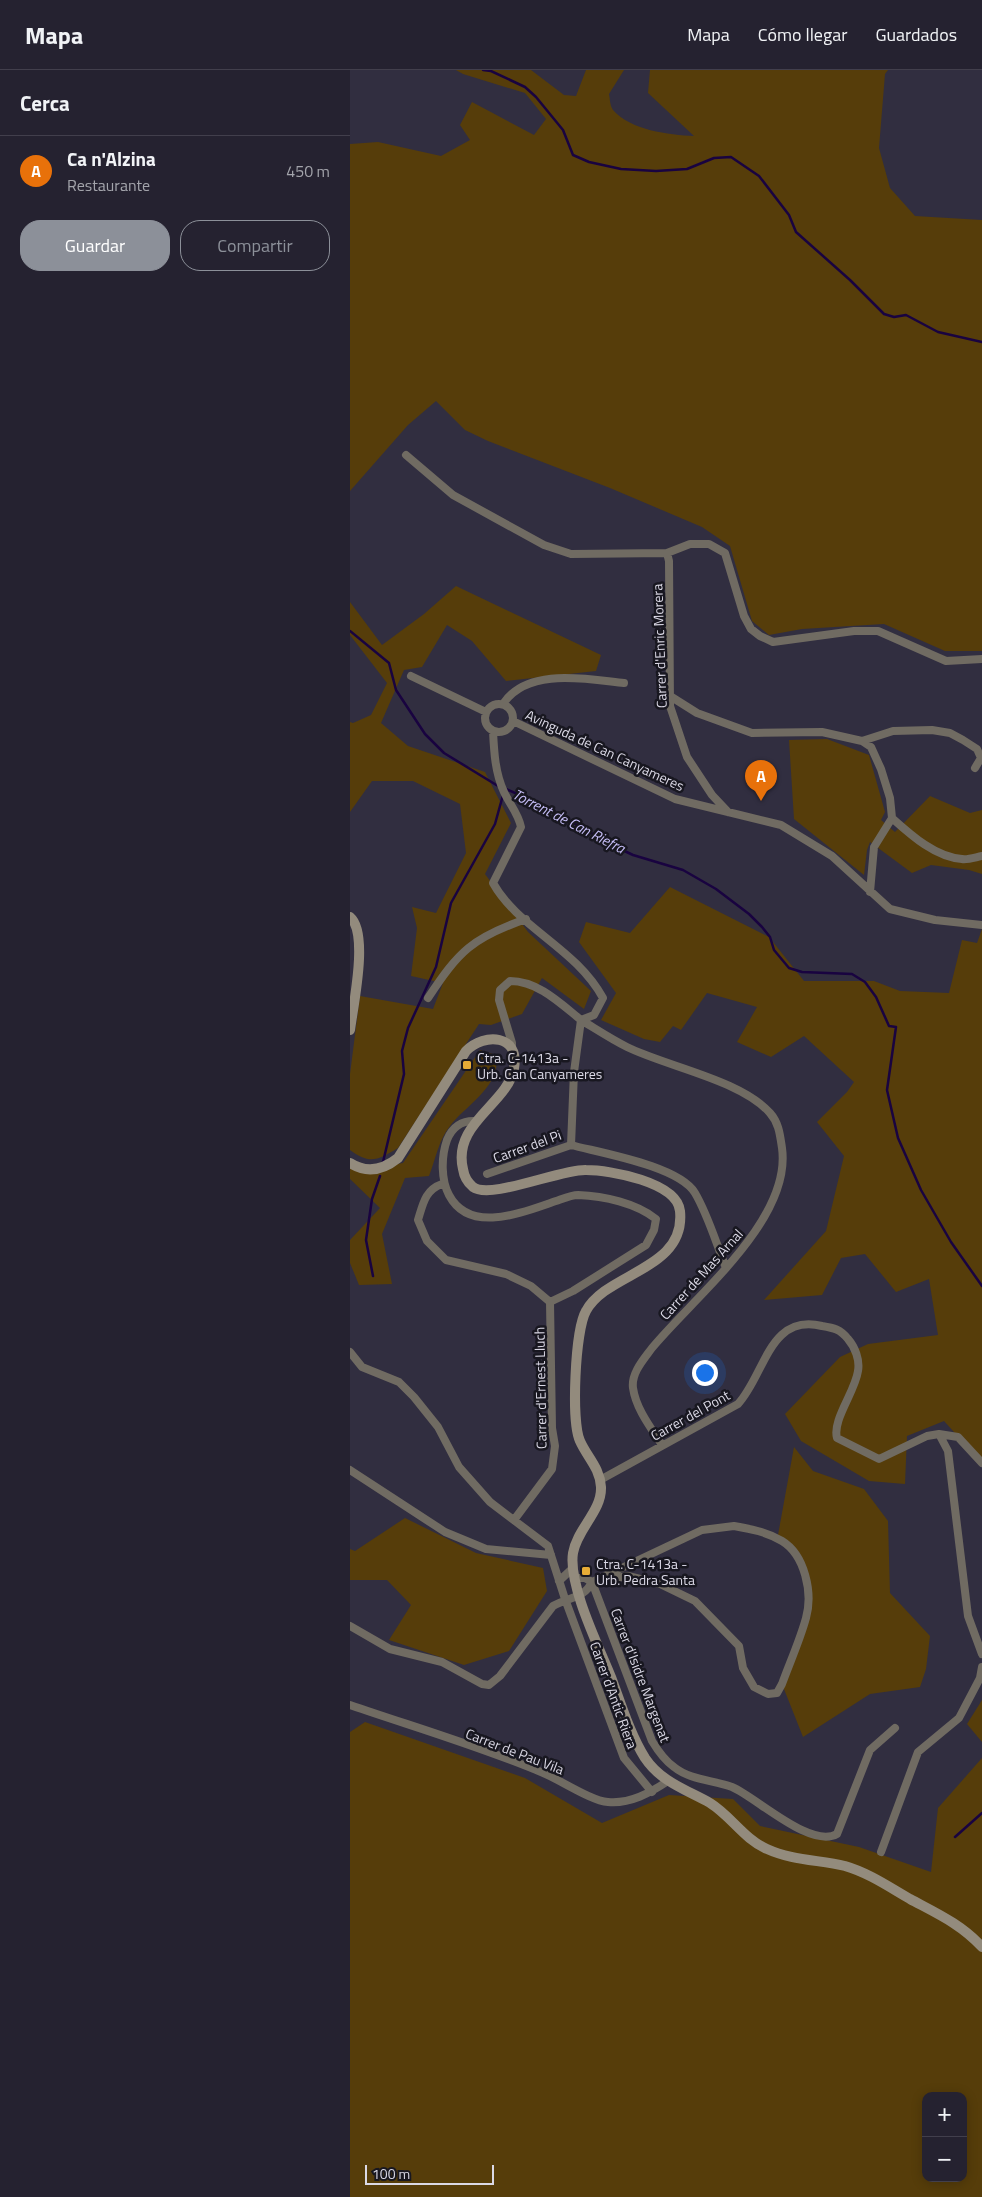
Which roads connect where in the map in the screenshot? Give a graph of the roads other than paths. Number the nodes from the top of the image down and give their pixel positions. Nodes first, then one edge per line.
1 (406, 455) dead end
2 (667, 553) junction
3 (982, 659) edge
4 (411, 676) dead end
5 (624, 683) dead end
6 (670, 696) junction
7 (503, 704) junction
8 (486, 712) junction
9 (513, 721) junction
10 (494, 731) junction
11 (862, 741) junction
12 (975, 768) dead end
13 (728, 812) junction
14 (892, 818) junction
15 (982, 856) edge
16 (870, 892) junction
17 (350, 917) edge
18 (526, 918) junction
19 (982, 925) edge
20 (428, 998) dead end
21 (581, 1020) junction
22 (506, 1022) junction
23 (350, 1030) edge
24 (493, 1038) junction
25 (512, 1050) junction
26 (476, 1122) junction
27 (571, 1145) junction
28 (350, 1163) edge
29 (487, 1174) dead end
30 (442, 1184) junction
31 (726, 1268) junction
32 (550, 1302) junction
33 (350, 1352) edge
34 (939, 1434) junction
35 (662, 1445) junction
36 (982, 1463) edge
37 (350, 1470) edge
38 (600, 1480) junction
39 (514, 1520) junction
40 (551, 1555) junction
41 (574, 1574) junction
42 (559, 1581) junction
43 (592, 1582) junction
44 (580, 1597) junction
45 (565, 1599) junction
46 (350, 1626) edge
47 (982, 1654) edge
48 (982, 1667) edge
49 (350, 1705) edge
50 (895, 1728) dead end
51 (668, 1781) junction
52 (652, 1792) junction
53 (881, 1852) dead end
54 (982, 1947) edge

1 - 2 street
2 - 3 street
2 - 6 street, Carrer d'Enric Morera
4 - 8 street
5 - 7 street
6 - 11 street
6 - 13 street, Carrer d'Enric Morera
7 - 8 street
7 - 9 street
8 - 10 street
9 - 10 street
9 - 13 street, Avinguda de Can Canyameres
10 - 18 street
11 - 12 street
11 - 14 street
13 - 16 street, Avinguda de Can Canyameres
14 - 15 street
14 - 16 street
16 - 19 street, Avinguda de Can Canyameres
17 - 23 main road
18 - 20 street
18 - 21 street
21 - 22 street
21 - 27 street, Carrer del Pi
21 - 31 street, Carrer de Mas Arnal
22 - 24 street
22 - 25 street
24 - 25 main road
24 - 28 main road
25 - 26 main road
26 - 30 street
26 - 38 main road
27 - 29 street, Carrer del Pi
27 - 31 street
30 - 32 street
30 - 32 street
31 - 35 street, Carrer de Mas Arnal
32 - 39 street, Carrer d'Ernest Lluch
33 - 39 street
34 - 35 street, Carrer del Pont
34 - 36 street
34 - 47 street
35 - 38 street, Carrer del Pont
37 - 40 street
38 - 41 main road
39 - 40 street
40 - 42 street, Carrer d'Antic Riera
41 - 42 street
41 - 43 street
41 - 44 main road
42 - 45 street, Carrer d'Antic Riera
43 - 43 street
43 - 44 street
43 - 50 street, Carrer d'Isidre Margenat
44 - 45 street
44 - 51 main road
45 - 46 street
45 - 52 street, Carrer d'Antic Riera
48 - 53 street
49 - 52 street, Carrer de Pau Vila
51 - 52 street, Carrer de Pau Vila
51 - 54 main road

